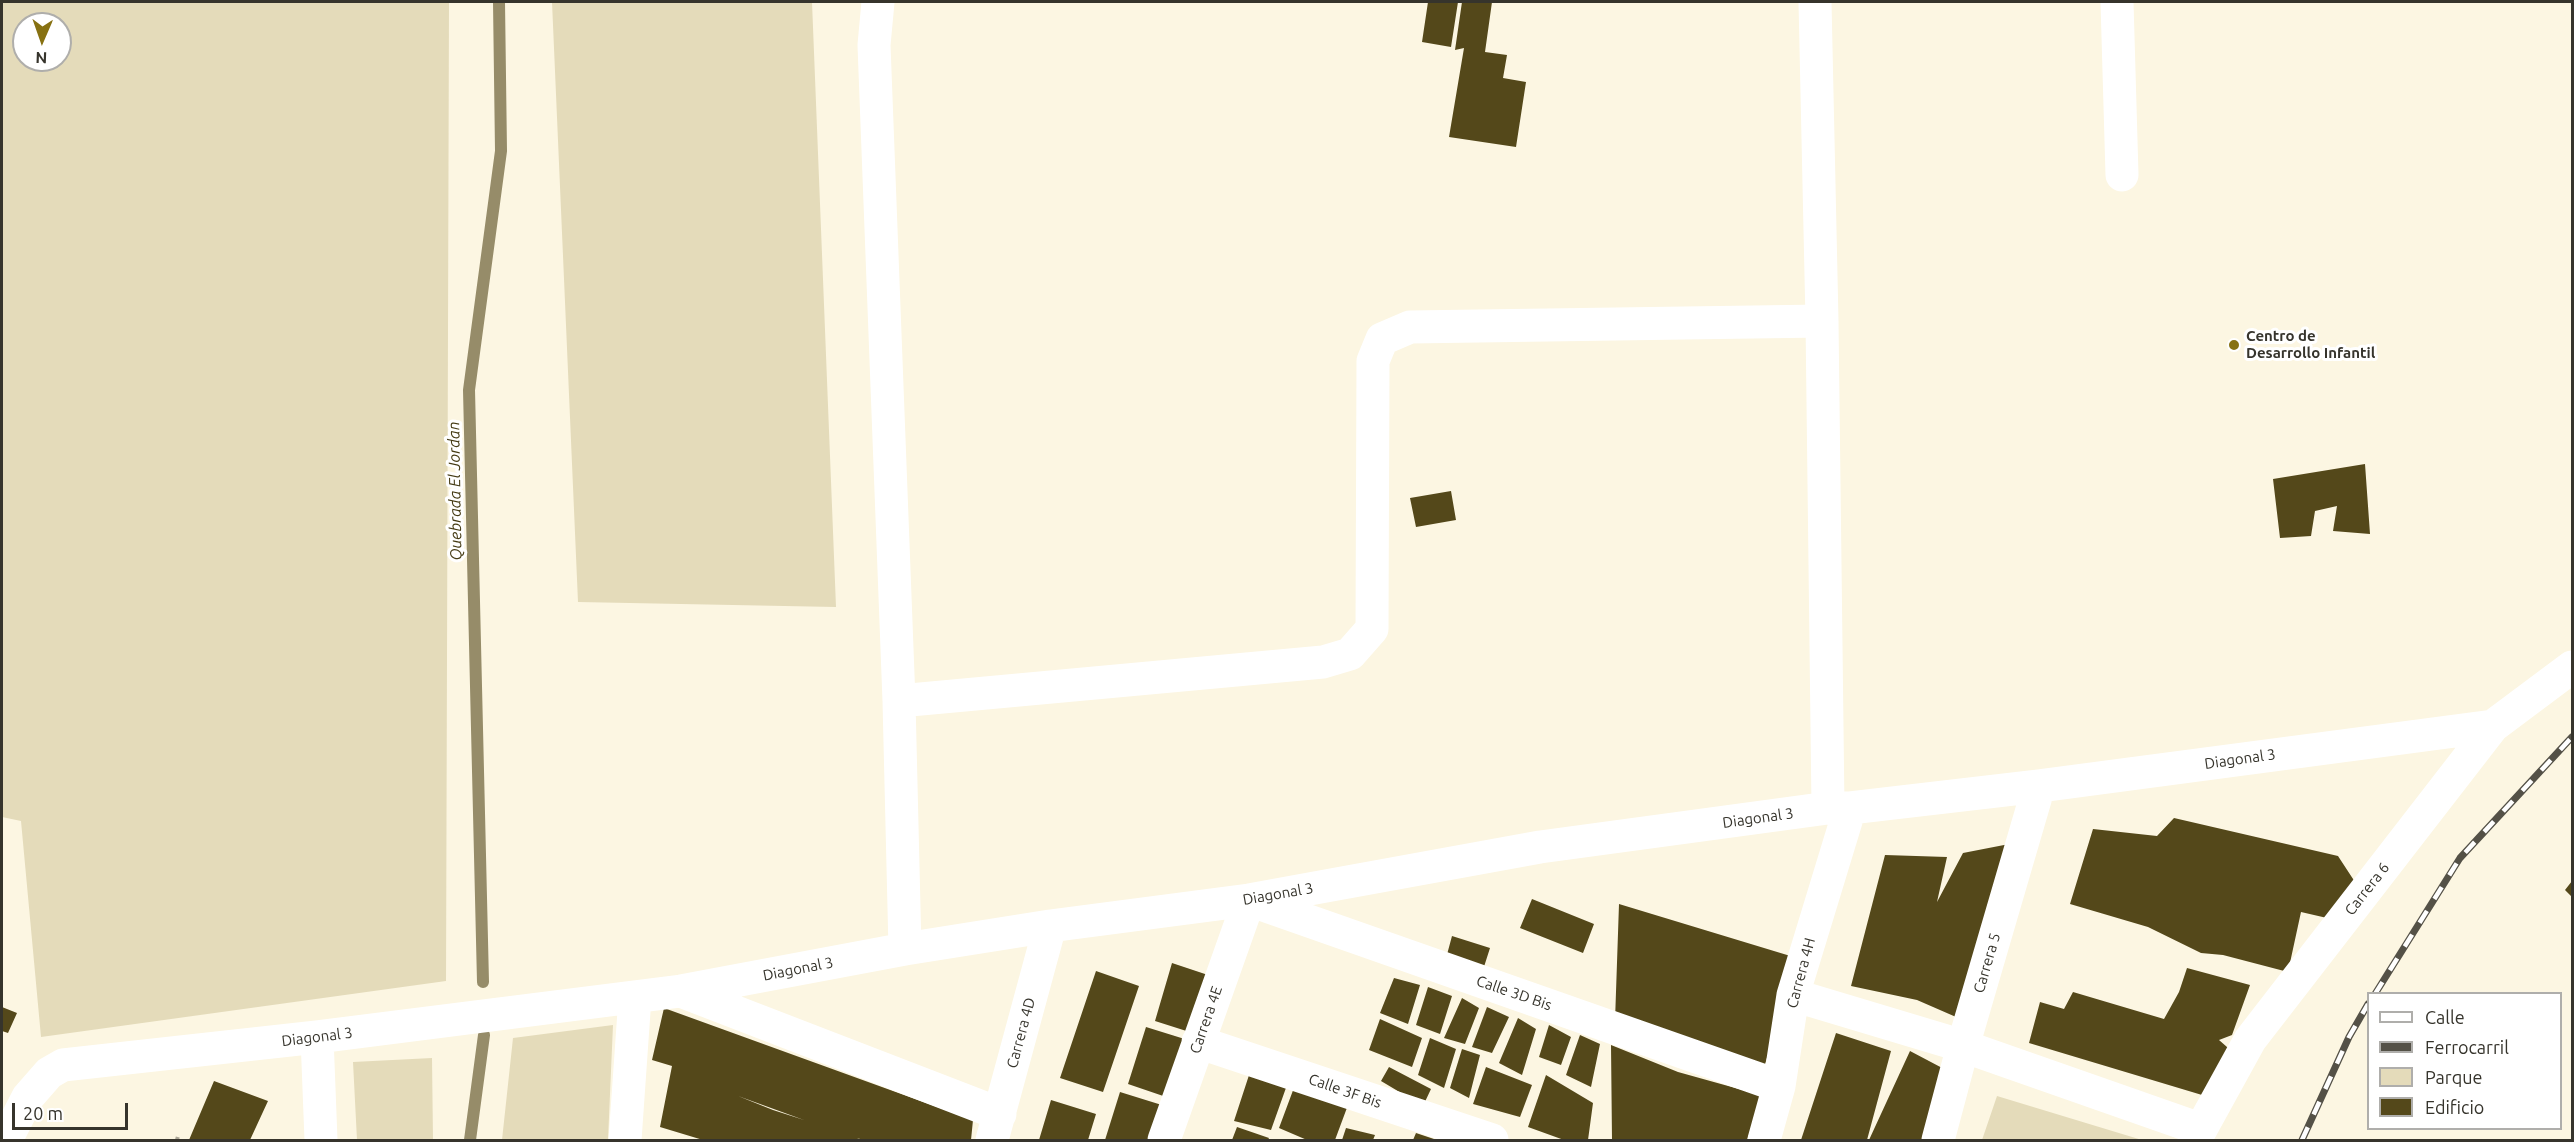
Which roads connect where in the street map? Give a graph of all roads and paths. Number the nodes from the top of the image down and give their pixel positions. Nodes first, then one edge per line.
1 (879, 2) edge
2 (1815, 2) edge
3 (2118, 2) edge
4 (2122, 175) dead end
5 (1822, 321) junction
6 (2572, 667) edge
7 (899, 701) junction
8 (2493, 726) junction
9 (2039, 786) junction
10 (1839, 808) junction
11 (1249, 900) junction
12 (1050, 926) junction
13 (905, 949) junction
14 (681, 991) junction
15 (1793, 995) junction
16 (635, 997) junction
17 (317, 1037) junction
18 (1198, 1042) junction
19 (1963, 1046) junction
20 (1779, 1086) junction
21 (996, 1127) edge
22 (2197, 1135) edge
23 (6, 1140) edge
24 (321, 1140) edge
25 (625, 1140) edge
26 (1164, 1140) edge
27 (1492, 1140) edge
28 (1764, 1140) edge
29 (1938, 1140) edge

1 - 7 street
2 - 5 street, Carrera 4H
3 - 4 street
5 - 7 street
5 - 10 street, Carrera 4H
6 - 8 street, Carrera 6
7 - 13 street
8 - 9 street, Diagonal 3
8 - 22 street, Carrera 6
9 - 10 street, Diagonal 3
9 - 19 street, Carrera 5
10 - 11 street, Diagonal 3
10 - 15 street, Carrera 4H
11 - 12 street, Diagonal 3
11 - 18 street, Carrera 4E
11 - 20 street, Calle 3D Bis
12 - 13 street, Diagonal 3
12 - 21 street, Carrera 4D
13 - 14 street, Diagonal 3
14 - 16 street, Diagonal 3
14 - 21 street
15 - 19 street
15 - 20 street, Carrera 4H
16 - 17 street, Diagonal 3
16 - 25 street
17 - 23 street, Diagonal 3
17 - 24 street
18 - 26 street, Carrera 4E
18 - 27 street, Calle 3F Bis
19 - 22 street
19 - 29 street, Carrera 5
20 - 28 street, Carrera 4H

